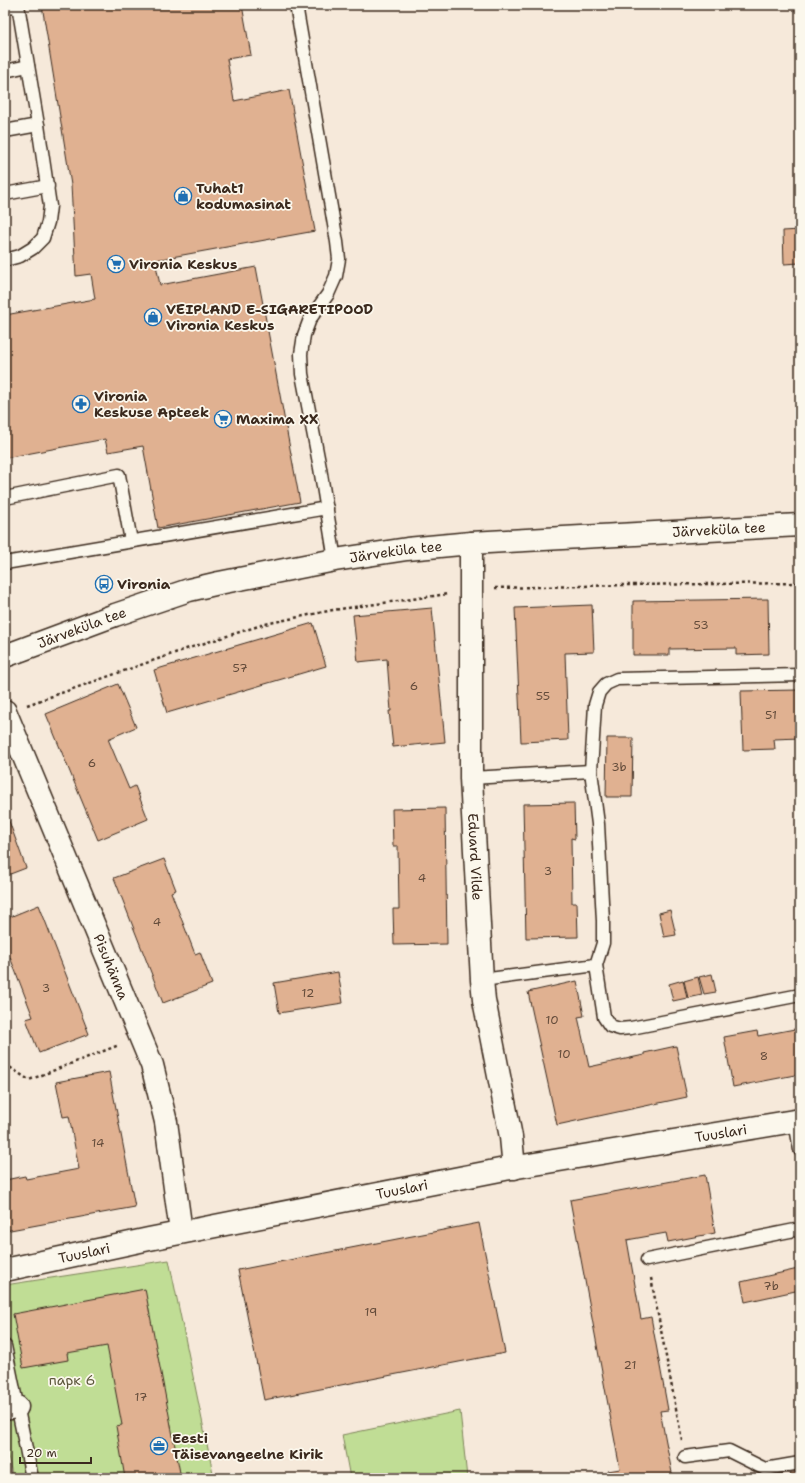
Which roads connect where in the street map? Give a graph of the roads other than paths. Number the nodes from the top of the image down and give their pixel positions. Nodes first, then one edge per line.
1 (18, 5) edge
2 (296, 5) edge
3 (5, 8) edge
4 (28, 66) junction
5 (5, 70) edge
6 (38, 125) junction
7 (5, 131) edge
8 (48, 186) junction
9 (5, 194) edge
10 (5, 260) edge
11 (5, 498) edge
12 (327, 508) junction
13 (800, 525) edge
14 (131, 541) junction
15 (471, 543) junction
16 (335, 560) junction
17 (5, 563) edge
18 (5, 656) edge
19 (800, 675) edge
20 (6, 712) edge
21 (591, 771) junction
22 (471, 778) junction
23 (596, 965) junction
24 (482, 980) junction
25 (800, 995) edge
26 (798, 1120) edge
27 (800, 1150) edge
28 (514, 1168) junction
29 (800, 1229) edge
30 (181, 1232) junction
31 (647, 1260) road end
32 (5, 1270) edge
33 (5, 1346) edge
34 (11, 1408) edge
35 (685, 1457) road end
36 (800, 1463) edge
37 (32, 1478) edge

1 - 3 lane
1 - 4 lane
2 - 12 lane
4 - 5 lane
4 - 6 lane
6 - 7 lane
6 - 8 lane
8 - 9 lane
8 - 10 lane
11 - 14 lane
12 - 14 lane
12 - 16 lane
13 - 15 street, Järveküla tee
14 - 17 lane
15 - 16 street, Järveküla tee
15 - 22 street, Eduard Vilde
16 - 18 street, Järveküla tee
19 - 21 lane
20 - 30 street, Pisuhänna
21 - 22 lane
21 - 23 lane
22 - 24 street, Eduard Vilde
23 - 24 lane
23 - 25 lane
24 - 28 street, Eduard Vilde
26 - 27 lane
26 - 28 street, Tuuslari
28 - 30 street, Tuuslari
29 - 31 lane
30 - 32 street, Tuuslari
33 - 34 lane
34 - 37 lane
35 - 36 lane

